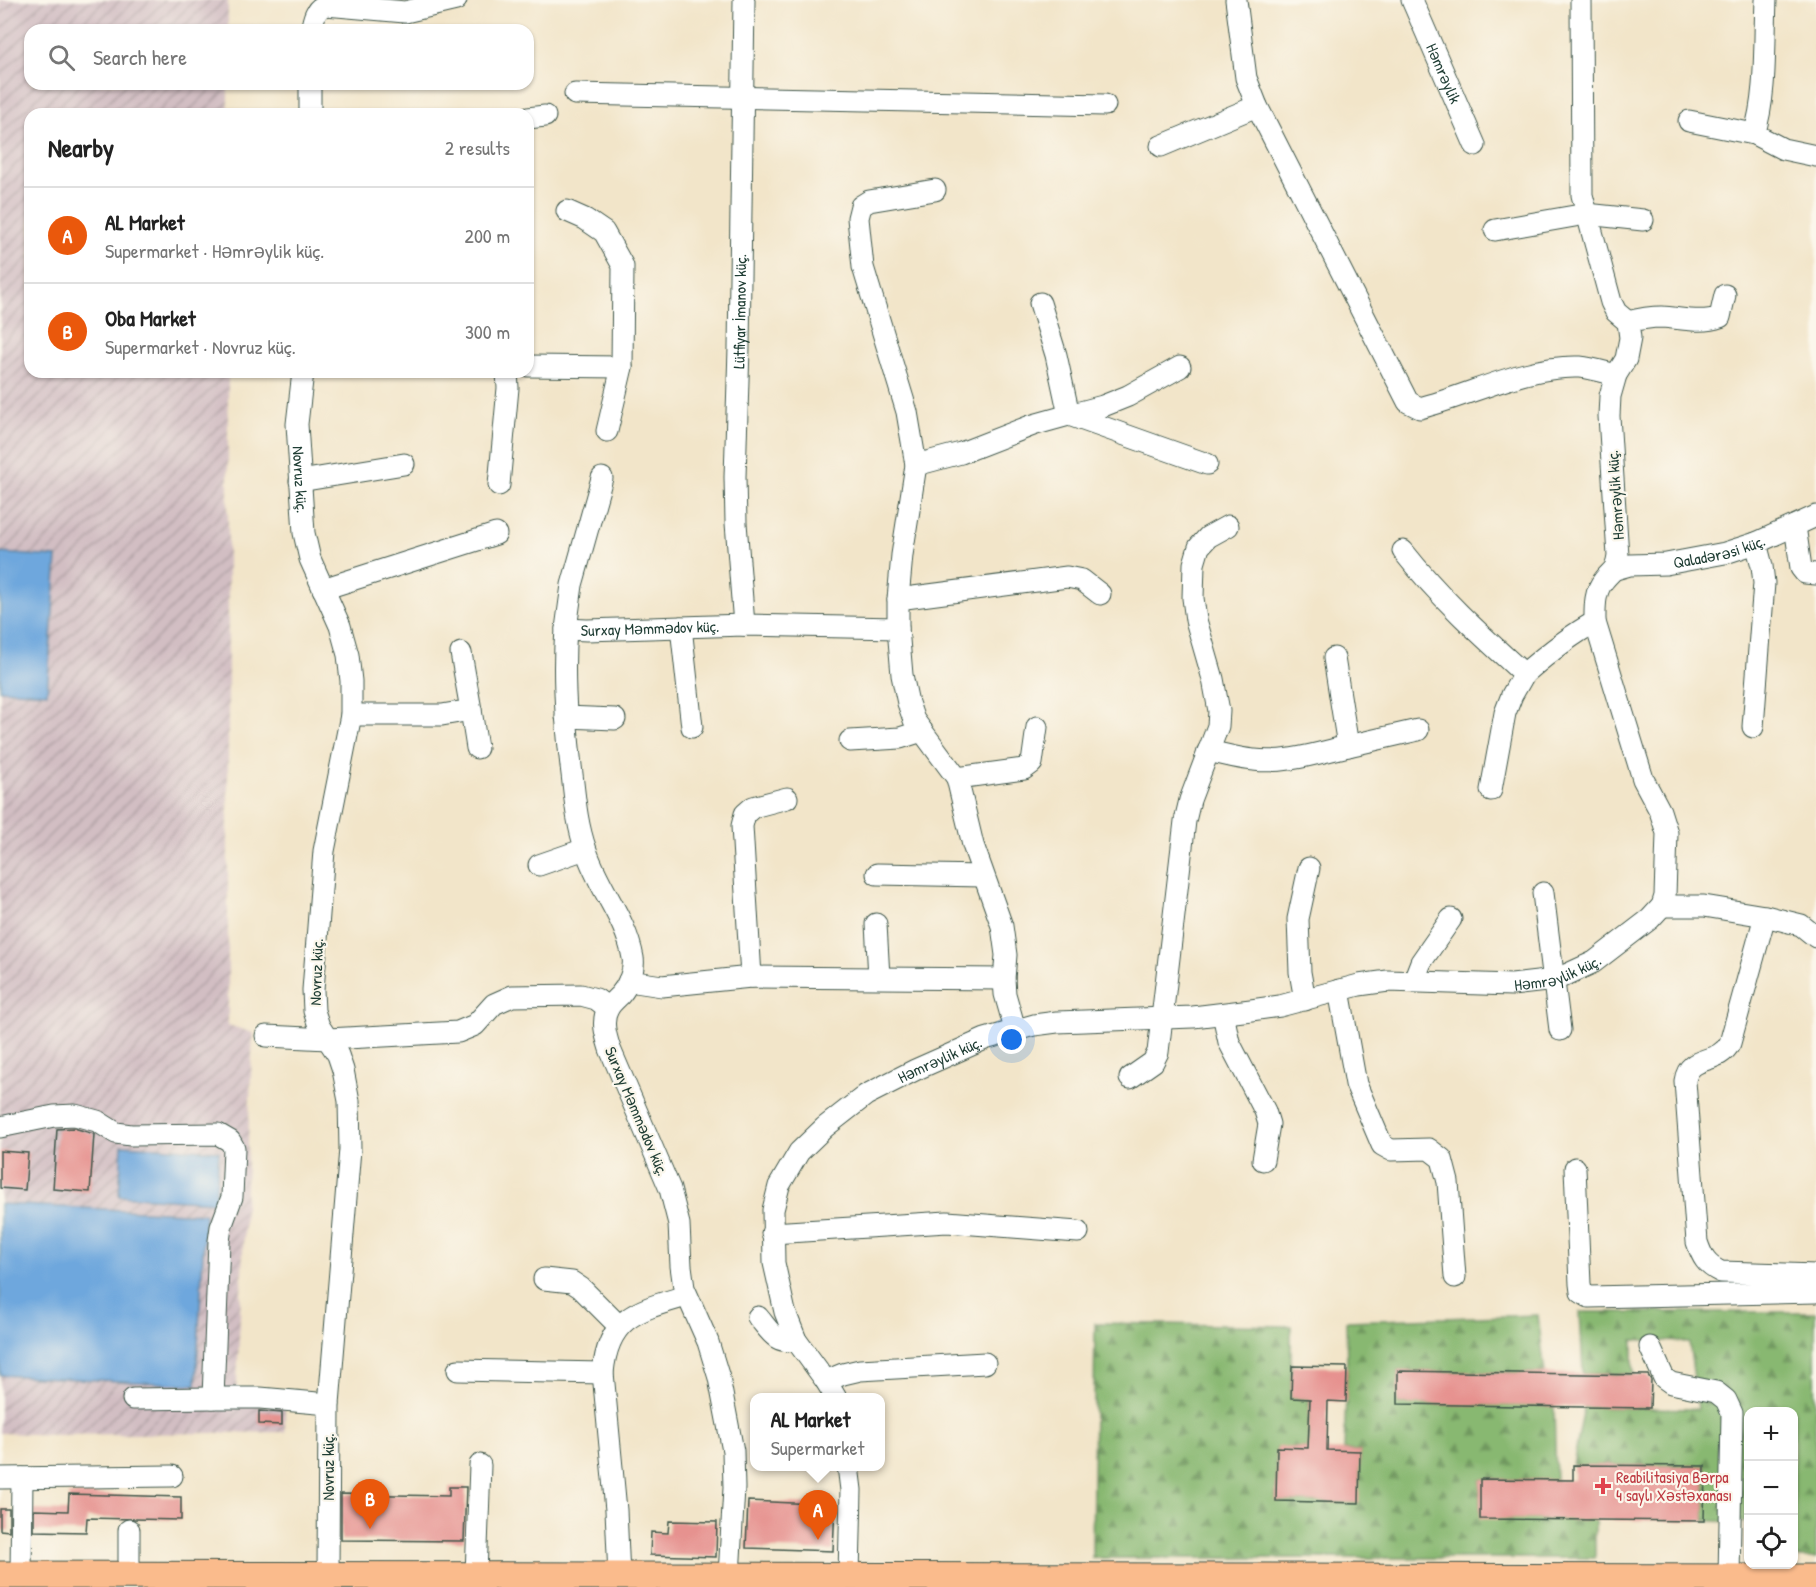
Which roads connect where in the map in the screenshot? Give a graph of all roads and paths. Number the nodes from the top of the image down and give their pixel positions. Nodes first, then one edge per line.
1 (456, 0) edge
2 (744, 0) edge
3 (1236, 0) edge
4 (1412, 0) edge
5 (1581, 0) edge
6 (1766, 0) edge
7 (313, 22) edge
8 (310, 90) edge
9 (575, 94) dead end
10 (742, 99) junction
11 (1105, 105) dead end
12 (1257, 106) junction
13 (310, 108) edge
14 (1689, 121) dead end
15 (1754, 134) junction
16 (1475, 145) dead end
17 (1161, 146) dead end
18 (1816, 156) edge
19 (935, 190) dead end
20 (567, 211) dead end
21 (1586, 214) junction
22 (1643, 220) dead end
23 (1495, 230) dead end
24 (1725, 295) dead end
25 (1040, 303) dead end
26 (1628, 322) junction
27 (534, 366) edge
28 (622, 367) junction
29 (1180, 367) dead end
30 (1616, 375) junction
31 (302, 378) edge
32 (507, 378) edge
33 (1069, 414) junction
34 (607, 431) dead end
35 (404, 464) dead end
36 (1207, 464) dead end
37 (916, 465) junction
38 (602, 478) dead end
39 (300, 481) junction
40 (499, 484) dead end
41 (1816, 516) edge
42 (1228, 526) dead end
43 (1795, 526) junction
44 (496, 534) dead end
45 (1756, 543) junction
46 (1403, 551) dead end
47 (1616, 569) junction
48 (1816, 574) edge
49 (323, 589) junction
50 (1100, 594) dead end
51 (898, 599) junction
52 (1596, 622) junction
53 (744, 625) junction
54 (681, 627) junction
55 (566, 628) junction
56 (898, 628) junction
57 (461, 653) dead end
58 (1334, 658) dead end
59 (1524, 674) junction
60 (471, 710) junction
61 (351, 714) junction
62 (566, 717) junction
63 (615, 719) dead end
64 (692, 727) dead end
65 (1037, 727) dead end
66 (1753, 727) dead end
67 (1418, 730) dead end
68 (922, 731) junction
69 (850, 741) dead end
70 (1348, 746) junction
71 (477, 748) dead end
72 (1208, 751) junction
73 (957, 778) junction
74 (1491, 790) dead end
75 (787, 798) dead end
76 (585, 849) junction
77 (539, 865) dead end
78 (1309, 868) dead end
79 (877, 874) dead end
80 (983, 876) junction
81 (1543, 893) dead end
82 (1662, 906) junction
83 (1765, 916) junction
84 (1451, 919) dead end
85 (876, 924) dead end
86 (1816, 937) edge
87 (751, 977) junction
88 (879, 977) junction
89 (1004, 979) junction
90 (1414, 980) junction
91 (1555, 980) junction
92 (629, 981) junction
93 (1339, 990) junction
94 (1305, 1000) junction
95 (608, 1008) junction
96 (1222, 1014) junction
97 (1161, 1019) junction
98 (1015, 1029) junction
99 (1560, 1030) dead end
100 (266, 1036) dead end
101 (328, 1039) junction
102 (1130, 1078) dead end
103 (0, 1127) edge
104 (1263, 1160) dead end
105 (1575, 1168) dead end
106 (1078, 1232) dead end
107 (772, 1233) junction
108 (1816, 1275) edge
109 (1455, 1277) dead end
110 (544, 1279) dead end
111 (1816, 1292) edge
112 (687, 1296) junction
113 (758, 1317) dead end
114 (619, 1326) junction
115 (796, 1340) junction
116 (1650, 1347) dead end
117 (985, 1363) dead end
118 (458, 1370) dead end
119 (603, 1373) junction
120 (831, 1389) edge
121 (213, 1398) junction
122 (133, 1399) dead end
123 (328, 1404) junction
124 (480, 1465) dead end
125 (849, 1471) edge
126 (172, 1476) dead end
127 (0, 1478) edge
128 (22, 1478) junction
129 (129, 1530) dead end
130 (11, 1575) edge
131 (129, 1575) junction
132 (476, 1575) junction
133 (619, 1576) junction
134 (729, 1576) junction
135 (849, 1576) junction
136 (1816, 1578) edge
137 (334, 1581) edge
138 (1729, 1582) edge

1 - 7 street
2 - 10 street, Lütfiyar İmanov küç.
3 - 12 street
4 - 16 street, Həmrəylik
5 - 21 street
6 - 15 street
8 - 13 street
9 - 10 street
10 - 11 street
10 - 53 street, Lütfiyar İmanov küç.
12 - 17 street
12 - 30 street
14 - 15 street
15 - 18 street
19 - 37 street
20 - 28 street
21 - 22 street
21 - 23 street
21 - 26 street
24 - 26 street
25 - 33 street
26 - 30 street, Həmrəylik küç.
27 - 28 street
28 - 34 street
29 - 33 street
30 - 47 street, Həmrəylik küç.
31 - 39 street, Novruz küç.
32 - 40 street
33 - 36 street
33 - 37 street
35 - 39 street
37 - 51 street
38 - 55 street
39 - 49 street, Novruz küç.
41 - 43 street, Qaladərəsi küç.
42 - 72 street
43 - 45 street, Qaladərəsi küç.
43 - 48 street
44 - 49 street
45 - 47 street, Qaladərəsi küç.
45 - 66 street
46 - 59 street
47 - 52 street
49 - 61 street, Novruz küç.
50 - 51 street
51 - 56 street
52 - 59 street
52 - 82 street
53 - 54 street, Surxay Məmmədov küç.
53 - 56 street, Surxay Məmmədov küç.
54 - 55 street, Surxay Məmmədov küç.
54 - 64 street
55 - 62 street, Surxay Məmmədov küç.
56 - 68 street
57 - 60 street
58 - 70 street
59 - 74 street
60 - 61 street
60 - 71 street
61 - 101 street, Novruz küç.
62 - 63 street
62 - 76 street, Surxay Məmmədov küç.
65 - 73 street
67 - 70 street
68 - 69 street
68 - 73 street
70 - 72 street
72 - 97 street
73 - 80 street
75 - 87 street
76 - 77 street
76 - 92 street, Surxay Məmmədov küç.
78 - 94 street
79 - 80 street
80 - 89 street
81 - 91 street
82 - 83 street
82 - 91 street, Həmrəylik küç.
83 - 86 street
83 - 108 street
84 - 90 street
85 - 88 street
87 - 88 street
87 - 92 street
88 - 89 street
89 - 98 street
90 - 91 street, Həmrəylik küç.
90 - 93 street, Həmrəylik küç.
91 - 99 street
92 - 95 street
93 - 94 street, Həmrəylik küç.
93 - 109 street
94 - 96 street, Həmrəylik küç.
95 - 101 street
95 - 112 street, Surxay Məmmədov küç.
96 - 97 street, Həmrəylik küç.
96 - 104 street
97 - 98 street, Həmrəylik küç.
97 - 102 street
98 - 107 street, Həmrəylik küç.
100 - 101 street
101 - 123 street, Novruz küç.
103 - 121 street
105 - 111 street
106 - 107 street
107 - 115 street, Həmrəylik küç.
110 - 114 street
112 - 114 street
112 - 134 street, Surxay Məmmədov küç.
113 - 115 street
114 - 119 street
115 - 120 street, Həmrəylik küç.
116 - 138 street
117 - 120 street
118 - 119 street
119 - 133 street
121 - 122 street
121 - 123 street
123 - 137 street, Novruz küç.
124 - 132 street
125 - 135 street
126 - 128 street
127 - 128 street
128 - 130 street
129 - 131 street
130 - 131 main road
131 - 137 main road
132 - 133 main road
132 - 137 main road
133 - 134 main road
134 - 135 main road
135 - 138 main road
136 - 138 main road

